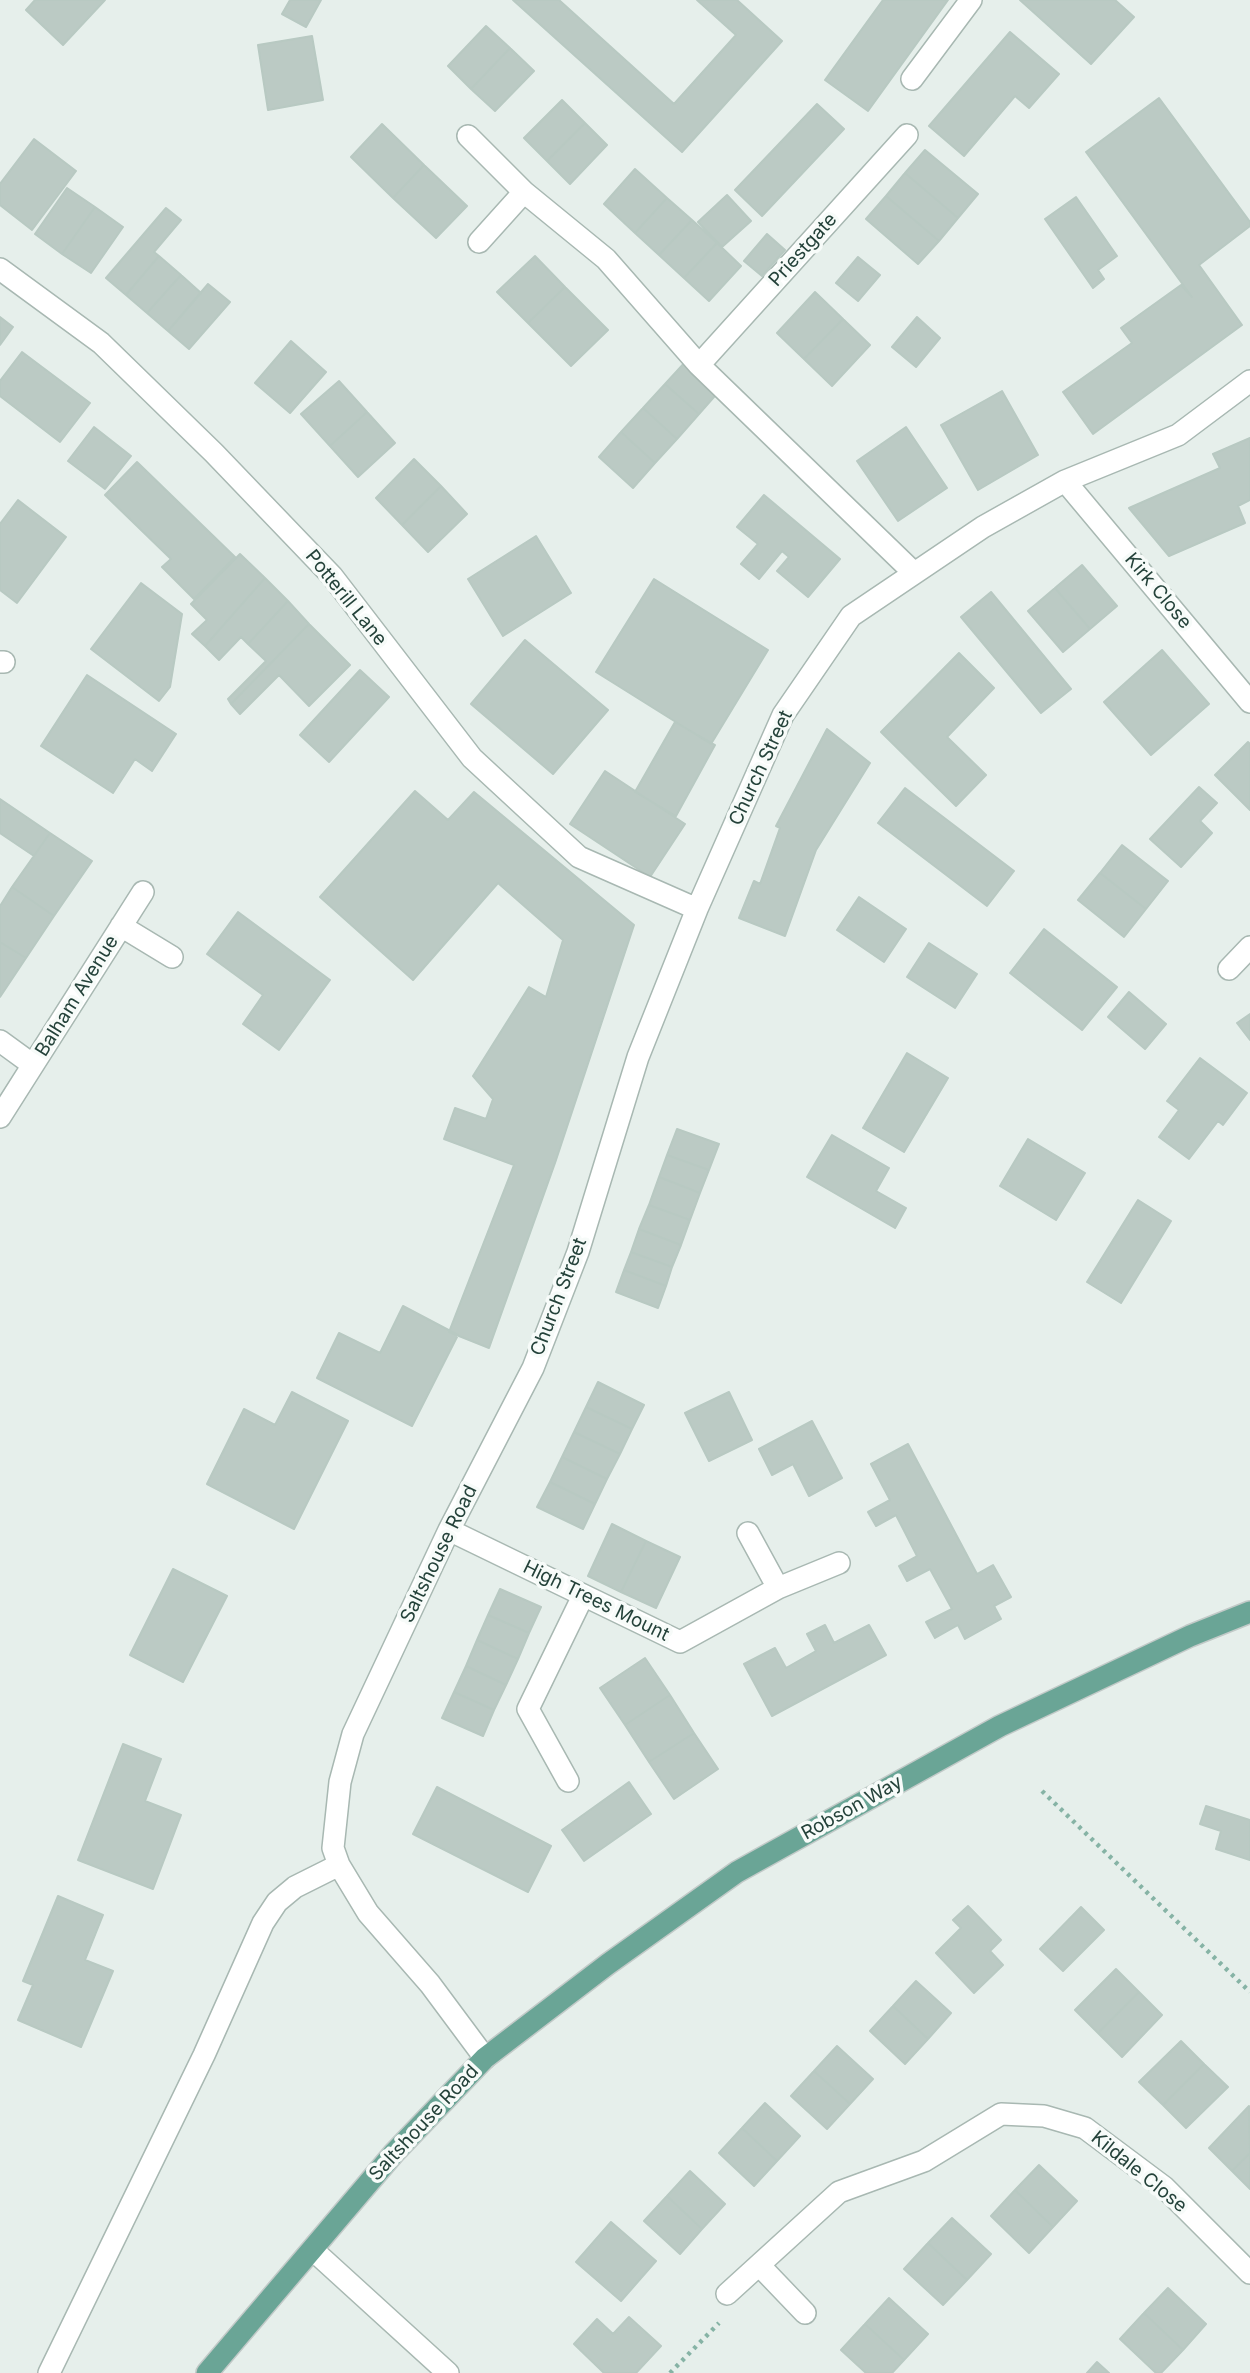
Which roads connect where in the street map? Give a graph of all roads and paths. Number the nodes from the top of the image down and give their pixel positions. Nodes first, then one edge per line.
1 (971, 0) edge
2 (912, 79) dead end
3 (907, 135) dead end
4 (468, 136) dead end
5 (524, 192) junction
6 (479, 242) dead end
7 (0, 269) edge
8 (699, 365) junction
9 (1250, 381) edge
10 (1065, 481) junction
11 (913, 572) junction
12 (1250, 702) edge
13 (143, 892) dead end
14 (697, 909) junction
15 (121, 926) junction
16 (1250, 947) edge
17 (172, 957) dead end
18 (1229, 969) dead end
19 (0, 1041) edge
20 (33, 1065) junction
21 (0, 1117) edge
22 (533, 1367) joint
23 (449, 1530) junction
24 (748, 1533) dead end
25 (839, 1563) dead end
26 (778, 1588) junction
27 (583, 1595) junction
28 (1250, 1612) edge
29 (568, 1781) dead end
30 (1042, 1791) dead end
31 (339, 1865) junction
32 (1250, 1992) edge
33 (485, 2058) junction
34 (314, 2251) junction
35 (759, 2265) junction
36 (1250, 2273) edge
37 (727, 2294) joint
38 (806, 2313) dead end
39 (49, 2373) edge
40 (207, 2373) edge
41 (448, 2373) edge
42 (670, 2373) edge

1 - 2 street
3 - 8 street, Priestgate
4 - 5 street
5 - 6 street
5 - 8 street
7 - 14 street, Potterill Lane
8 - 11 street
9 - 10 street, Church Street
10 - 11 street, Church Street
10 - 12 street, Kirk Close
11 - 14 street, Church Street
13 - 15 street, Balham Avenue
14 - 22 street, Church Street
15 - 17 street, Balham Avenue
15 - 20 street, Balham Avenue
16 - 18 street
19 - 20 street, Balham Avenue
20 - 21 street, Balham Avenue
22 - 23 street, Saltshouse Road
23 - 27 street, High Trees Mount
23 - 31 street, Saltshouse Road
24 - 26 street
25 - 26 street, High Trees Mount
26 - 27 street, High Trees Mount
27 - 29 street
28 - 33 main road, Robson Way
30 - 32 path
31 - 33 street, Saltshouse Road
31 - 39 street
33 - 34 main road, Saltshouse Road
34 - 40 main road, Saltshouse Road
34 - 41 street
35 - 36 street, Kildale Close
35 - 37 street, Kildale Close
35 - 38 street
37 - 42 path

